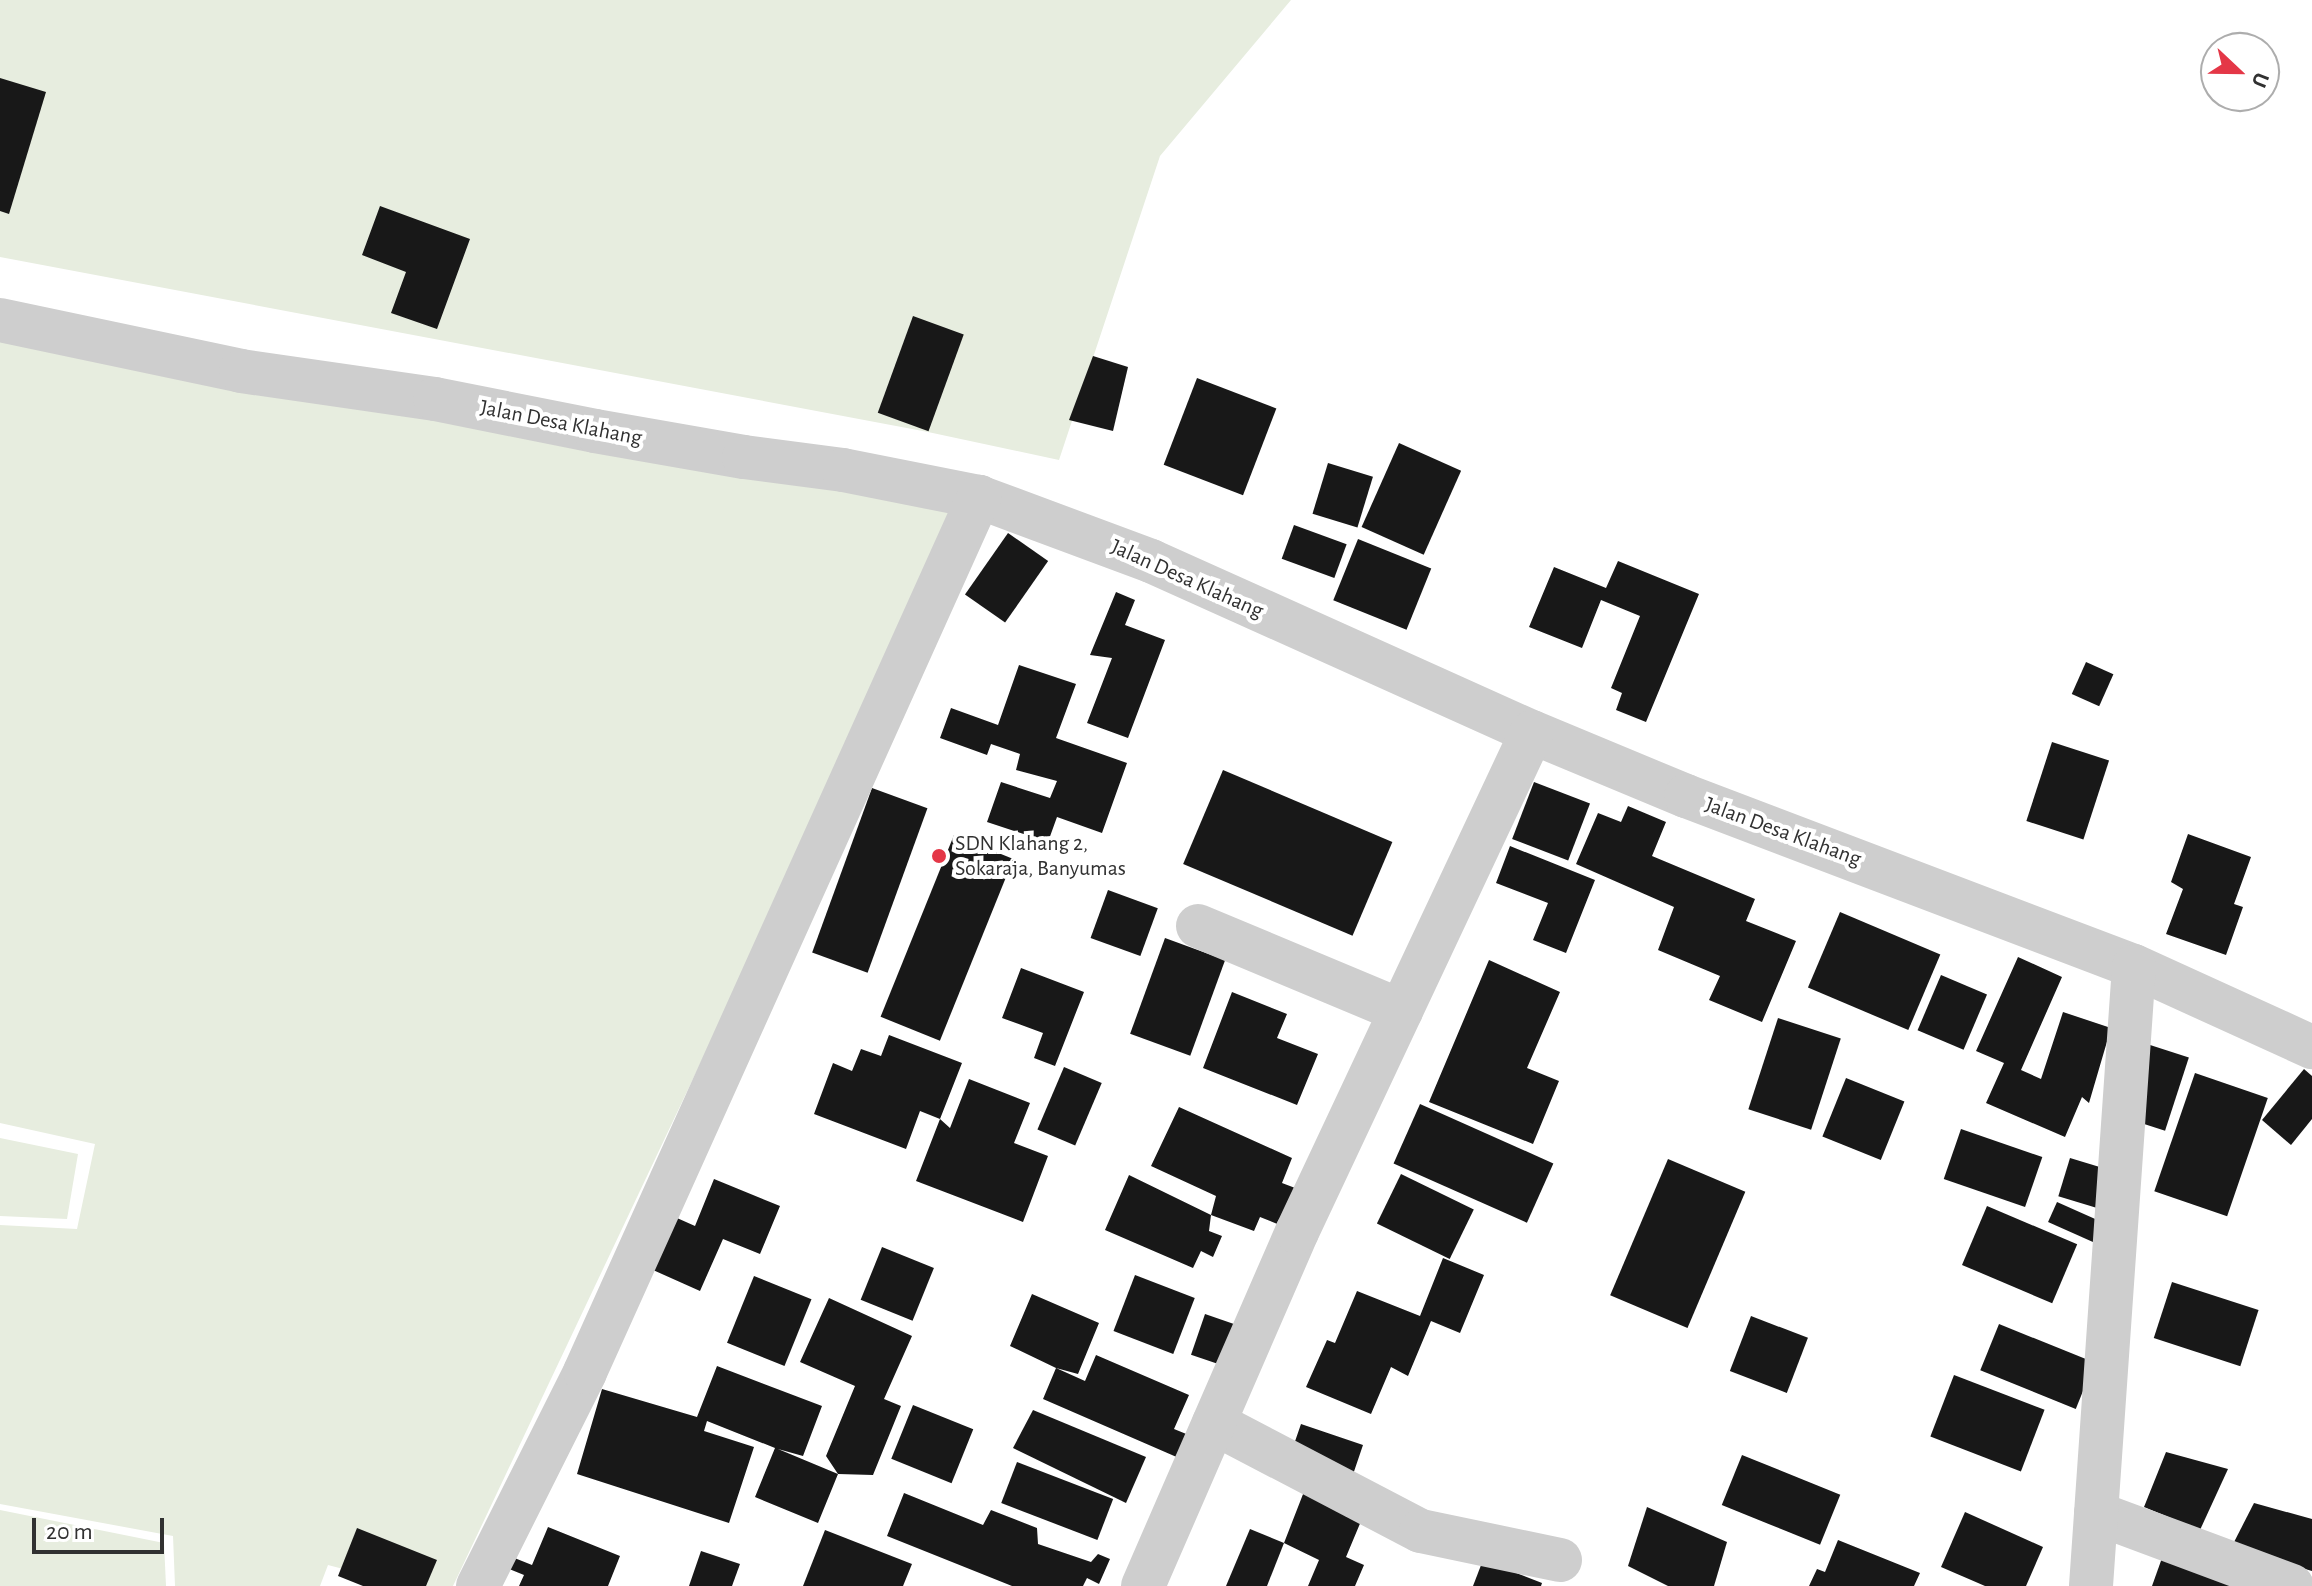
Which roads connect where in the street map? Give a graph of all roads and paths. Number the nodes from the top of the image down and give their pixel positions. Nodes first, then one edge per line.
1 (0, 320) edge
2 (979, 497) junction
3 (1532, 732) junction
4 (1198, 926) dead end
5 (2134, 966) junction
6 (1401, 1011) junction
7 (2312, 1047) edge
8 (1214, 1423) junction
9 (2096, 1513) junction
10 (1560, 1560) dead end
11 (478, 1586) edge
12 (1143, 1586) edge
13 (2091, 1586) edge
14 (2292, 1586) edge

1 - 2 street, Jalan Desa Klahang
2 - 3 street, Jalan Desa Klahang
2 - 11 street
3 - 5 street, Jalan Desa Klahang
3 - 6 street
4 - 6 street
5 - 7 street, Jalan Desa Klahang
5 - 9 street
6 - 8 street
8 - 10 street
8 - 12 street
9 - 13 street
9 - 14 street

